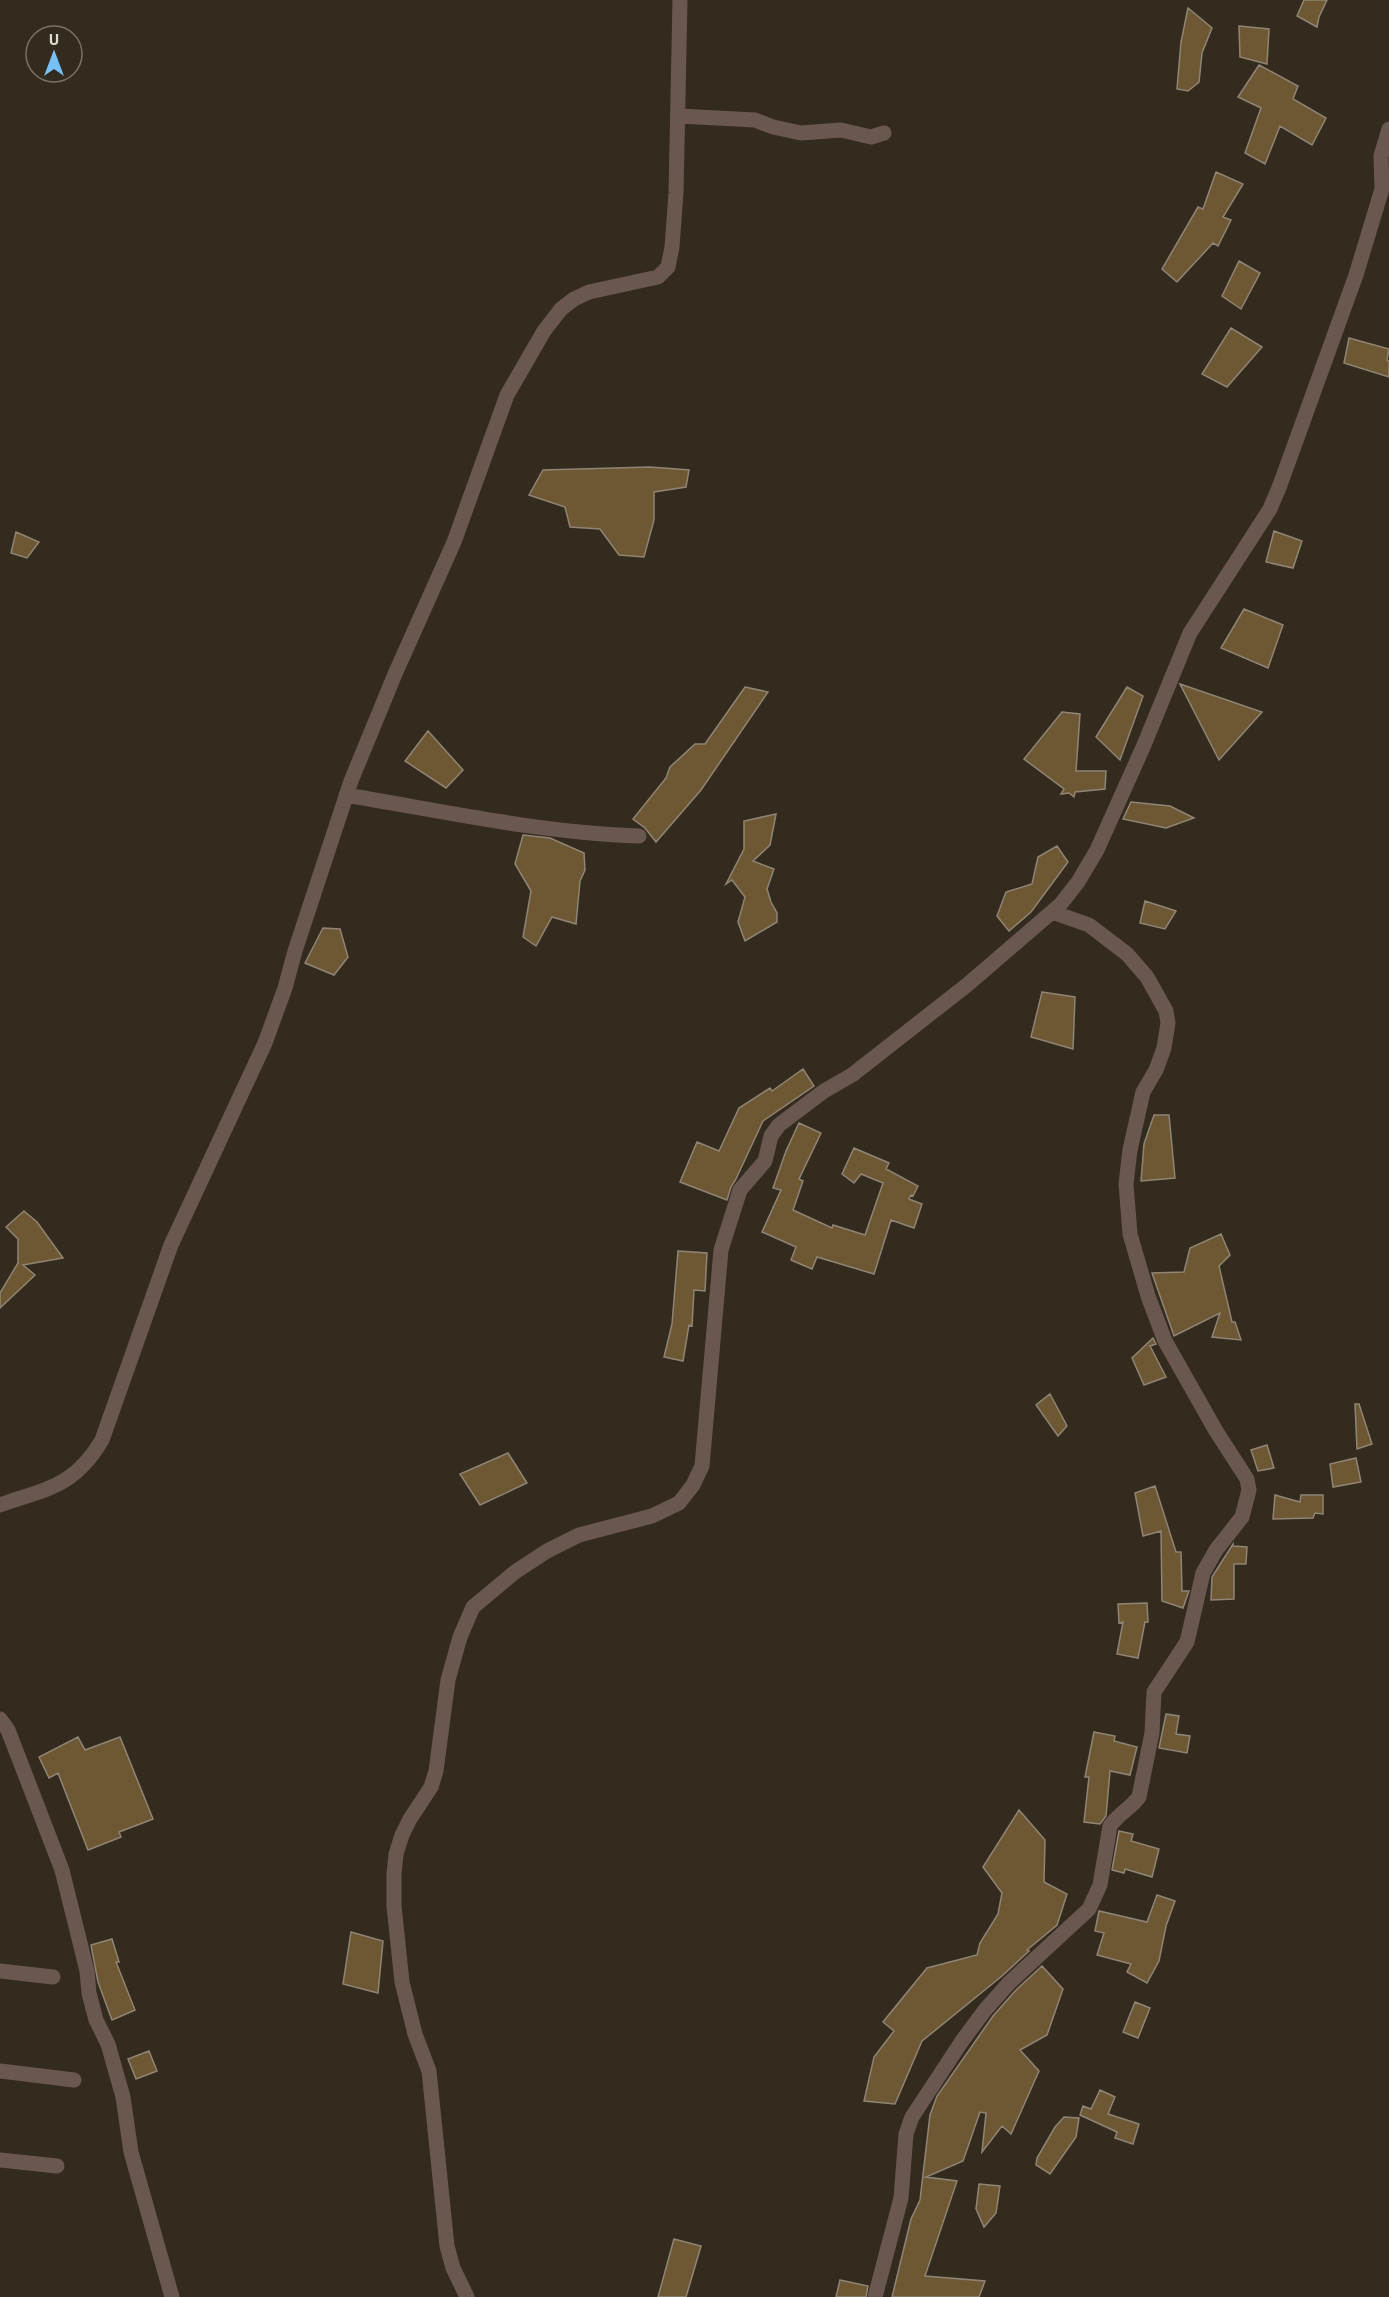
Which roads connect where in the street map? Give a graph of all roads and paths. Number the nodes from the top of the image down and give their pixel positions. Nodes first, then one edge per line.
1 (680, 0) edge
2 (679, 116) junction
3 (1389, 129) edge
4 (884, 133) dead end
5 (346, 795) junction
6 (639, 836) dead end
7 (1052, 912) junction
8 (0, 1505) edge
9 (0, 1719) edge
10 (0, 1971) edge
11 (53, 1977) dead end
12 (0, 2072) edge
13 (74, 2080) dead end
14 (0, 2160) edge
15 (57, 2166) dead end
16 (172, 2297) edge
17 (467, 2297) edge
18 (875, 2297) edge

1 - 2 street
2 - 4 street
2 - 5 street
3 - 7 street
5 - 6 street
5 - 8 street
7 - 17 street
7 - 18 street
9 - 16 street
10 - 11 street
12 - 13 street
14 - 15 street

